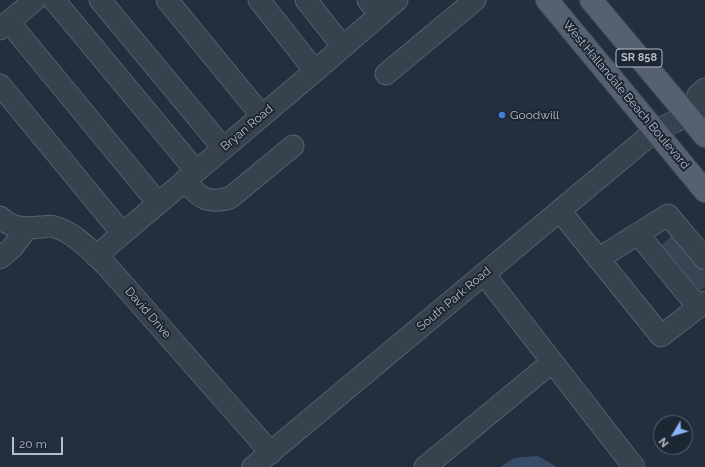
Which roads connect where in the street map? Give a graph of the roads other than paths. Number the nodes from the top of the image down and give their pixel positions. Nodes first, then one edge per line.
1 (35, 0) edge
2 (54, 0) edge
3 (100, 0) edge
4 (167, 0) edge
5 (259, 0) edge
6 (306, 0) edge
7 (397, 0) edge
8 (475, 0) edge
9 (547, 0) edge
10 (591, 0) edge
11 (374, 7) edge
12 (5, 26) edge
13 (343, 47) junction
14 (316, 71) junction
15 (386, 74) dead end
16 (0, 86) edge
17 (705, 89) edge
18 (696, 110) edge
19 (262, 116) junction
20 (655, 131) junction
21 (705, 136) edge
22 (293, 146) dead end
23 (223, 148) junction
24 (191, 176) junction
25 (705, 191) edge
26 (158, 203) junction
27 (560, 211) junction
28 (0, 217) edge
29 (27, 228) junction
30 (122, 233) junction
31 (638, 234) junction
32 (96, 256) junction
33 (682, 256) edge
34 (0, 258) edge
35 (598, 259) junction
36 (484, 274) junction
37 (701, 304) edge
38 (552, 362) junction
39 (271, 452) junction
40 (253, 467) edge
41 (424, 467) edge
42 (634, 467) edge

1 - 12 street
2 - 24 street
3 - 23 street
4 - 19 street
5 - 14 street
6 - 13 street
7 - 11 street, Bryan Road
8 - 15 street
9 - 20 main road, West Hallandale Beach Boulevard / SR 858
10 - 18 main road, SR 858
11 - 13 street, Bryan Road
12 - 26 street
13 - 14 street, Bryan Road
14 - 19 street, Bryan Road
16 - 30 street
17 - 18 street
18 - 20 street, South Park Road
18 - 21 main road, SR 858
19 - 23 street, Bryan Road
20 - 25 main road, West Hallandale Beach Boulevard / SR 858
20 - 27 street, South Park Road
22 - 24 street
23 - 24 street, Bryan Road
24 - 26 street, Bryan Road
26 - 30 street, Bryan Road
27 - 35 street
27 - 36 street, South Park Road
28 - 29 street, David Drive
29 - 32 street, David Drive
29 - 34 street
30 - 32 street, Bryan Road
31 - 33 street
31 - 33 street
31 - 35 street
32 - 39 street, David Drive
33 - 37 street
35 - 37 street
36 - 38 street
36 - 39 street, South Park Road
38 - 41 street
38 - 42 street
39 - 40 street, South Park Road

